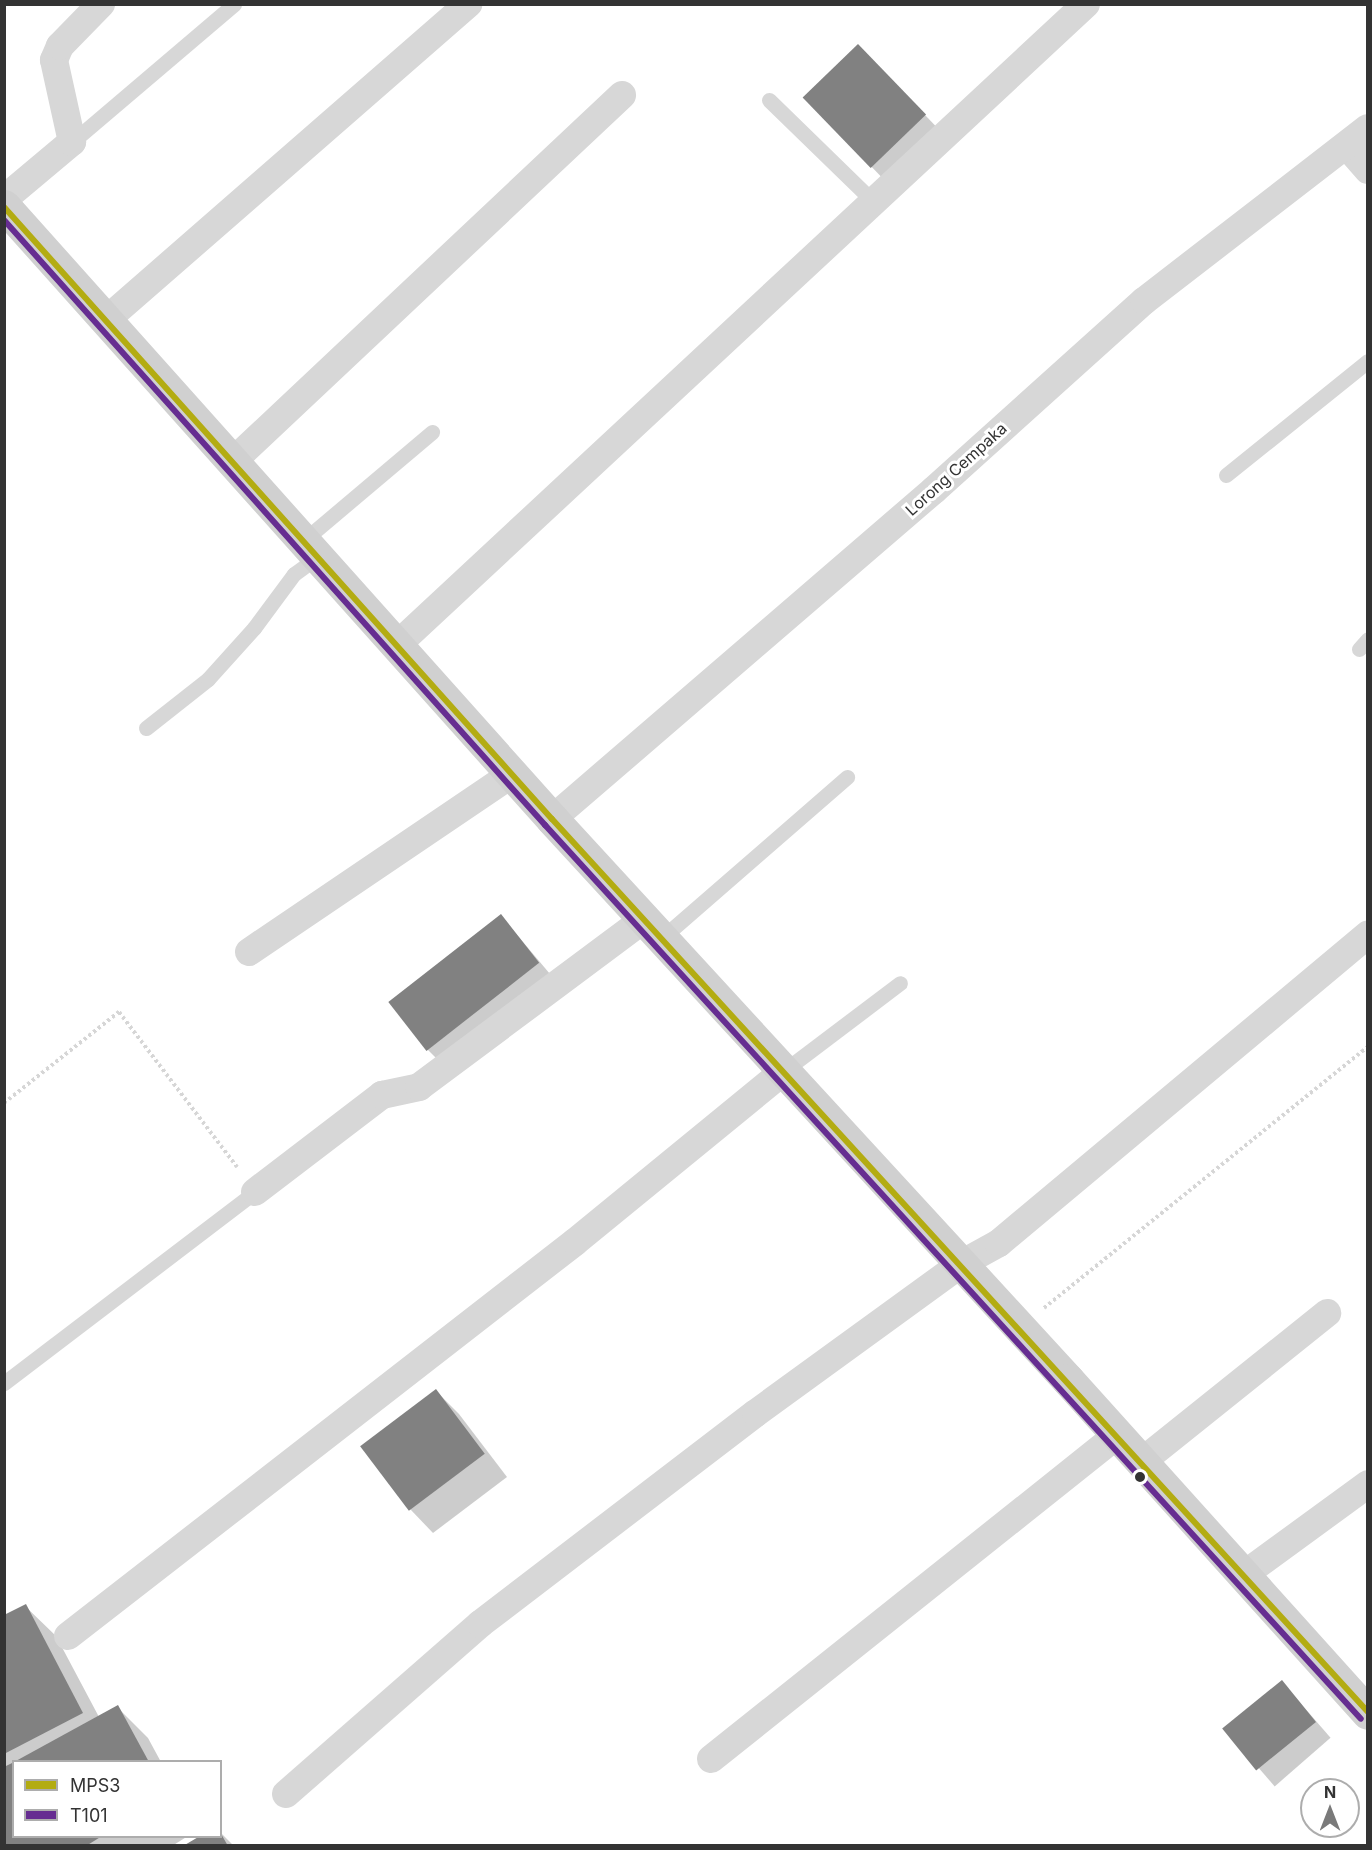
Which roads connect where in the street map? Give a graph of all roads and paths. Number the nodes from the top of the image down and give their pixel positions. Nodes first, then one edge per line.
1 (101, 4) edge
2 (234, 4) edge
3 (468, 4) edge
4 (1086, 4) edge
5 (622, 95) dead end
6 (768, 100) dead end
7 (1358, 137) edge
8 (72, 142) junction
9 (1368, 170) edge
10 (874, 202) junction
11 (7, 211) edge
12 (106, 320) junction
13 (1368, 361) edge
14 (432, 432) dead end
15 (231, 463) junction
16 (1226, 475) dead end
17 (310, 549) junction
18 (397, 645) junction
19 (146, 728) dead end
20 (513, 773) junction
21 (847, 777) dead end
22 (552, 819) junction
23 (654, 928) junction
24 (1368, 935) edge
25 (249, 952) dead end
26 (900, 983) dead end
27 (1368, 1047) edge
28 (785, 1070) junction
29 (4, 1103) edge
30 (255, 1192) junction
31 (961, 1264) junction
32 (1327, 1313) dead end
33 (1020, 1327) junction
34 (4, 1383) edge
35 (1116, 1436) junction
36 (1140, 1463) junction
37 (1368, 1484) edge
38 (1242, 1576) junction
39 (68, 1636) dead end
40 (1368, 1713) edge
41 (711, 1759) dead end
42 (286, 1794) dead end

1 - 8 street
2 - 8 lane
3 - 12 street
4 - 10 street
5 - 15 street
6 - 10 lane
7 - 9 street
7 - 22 street, Lorong Cempaka
8 - 11 street
10 - 18 street
11 - 12 main road
12 - 15 main road
13 - 16 lane
14 - 17 lane
15 - 17 main road
17 - 18 main road
17 - 19 lane
18 - 20 main road
20 - 22 main road
20 - 25 street
21 - 23 lane
22 - 23 main road
23 - 28 main road
23 - 30 street
24 - 31 street
26 - 28 lane
27 - 33 path
28 - 31 main road
28 - 39 street
29 - 30 path
30 - 34 lane
31 - 33 main road
31 - 42 street
32 - 36 street
33 - 35 main road
35 - 36 main road
35 - 41 street
36 - 38 main road
37 - 38 street
38 - 40 main road

